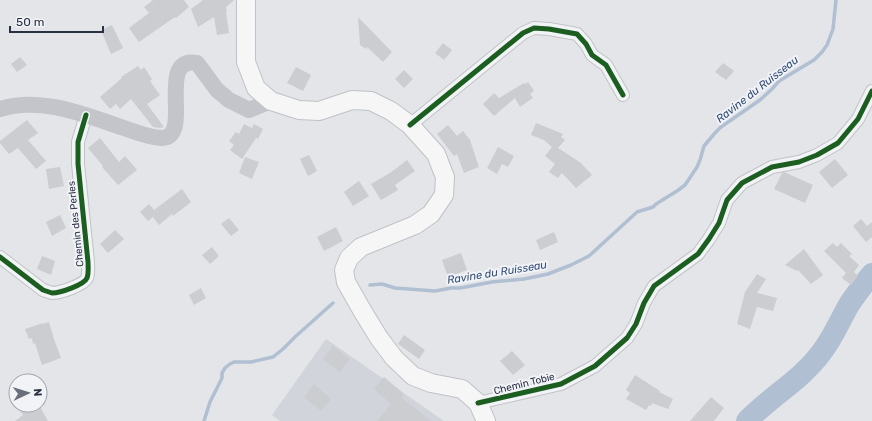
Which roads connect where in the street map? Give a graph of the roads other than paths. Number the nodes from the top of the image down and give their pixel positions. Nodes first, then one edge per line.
1 (246, 0) edge
2 (872, 91) edge
3 (623, 94) dead end
4 (271, 101) junction
5 (0, 109) edge
6 (86, 115) junction
7 (410, 125) junction
8 (0, 257) edge
9 (478, 404) junction
10 (486, 421) edge

1 - 4 main road
2 - 9 street, Chemin Tobie
3 - 7 street
4 - 6 main road
4 - 7 main road
5 - 6 main road
6 - 8 street, Chemin des Perles
7 - 9 main road
9 - 10 main road

